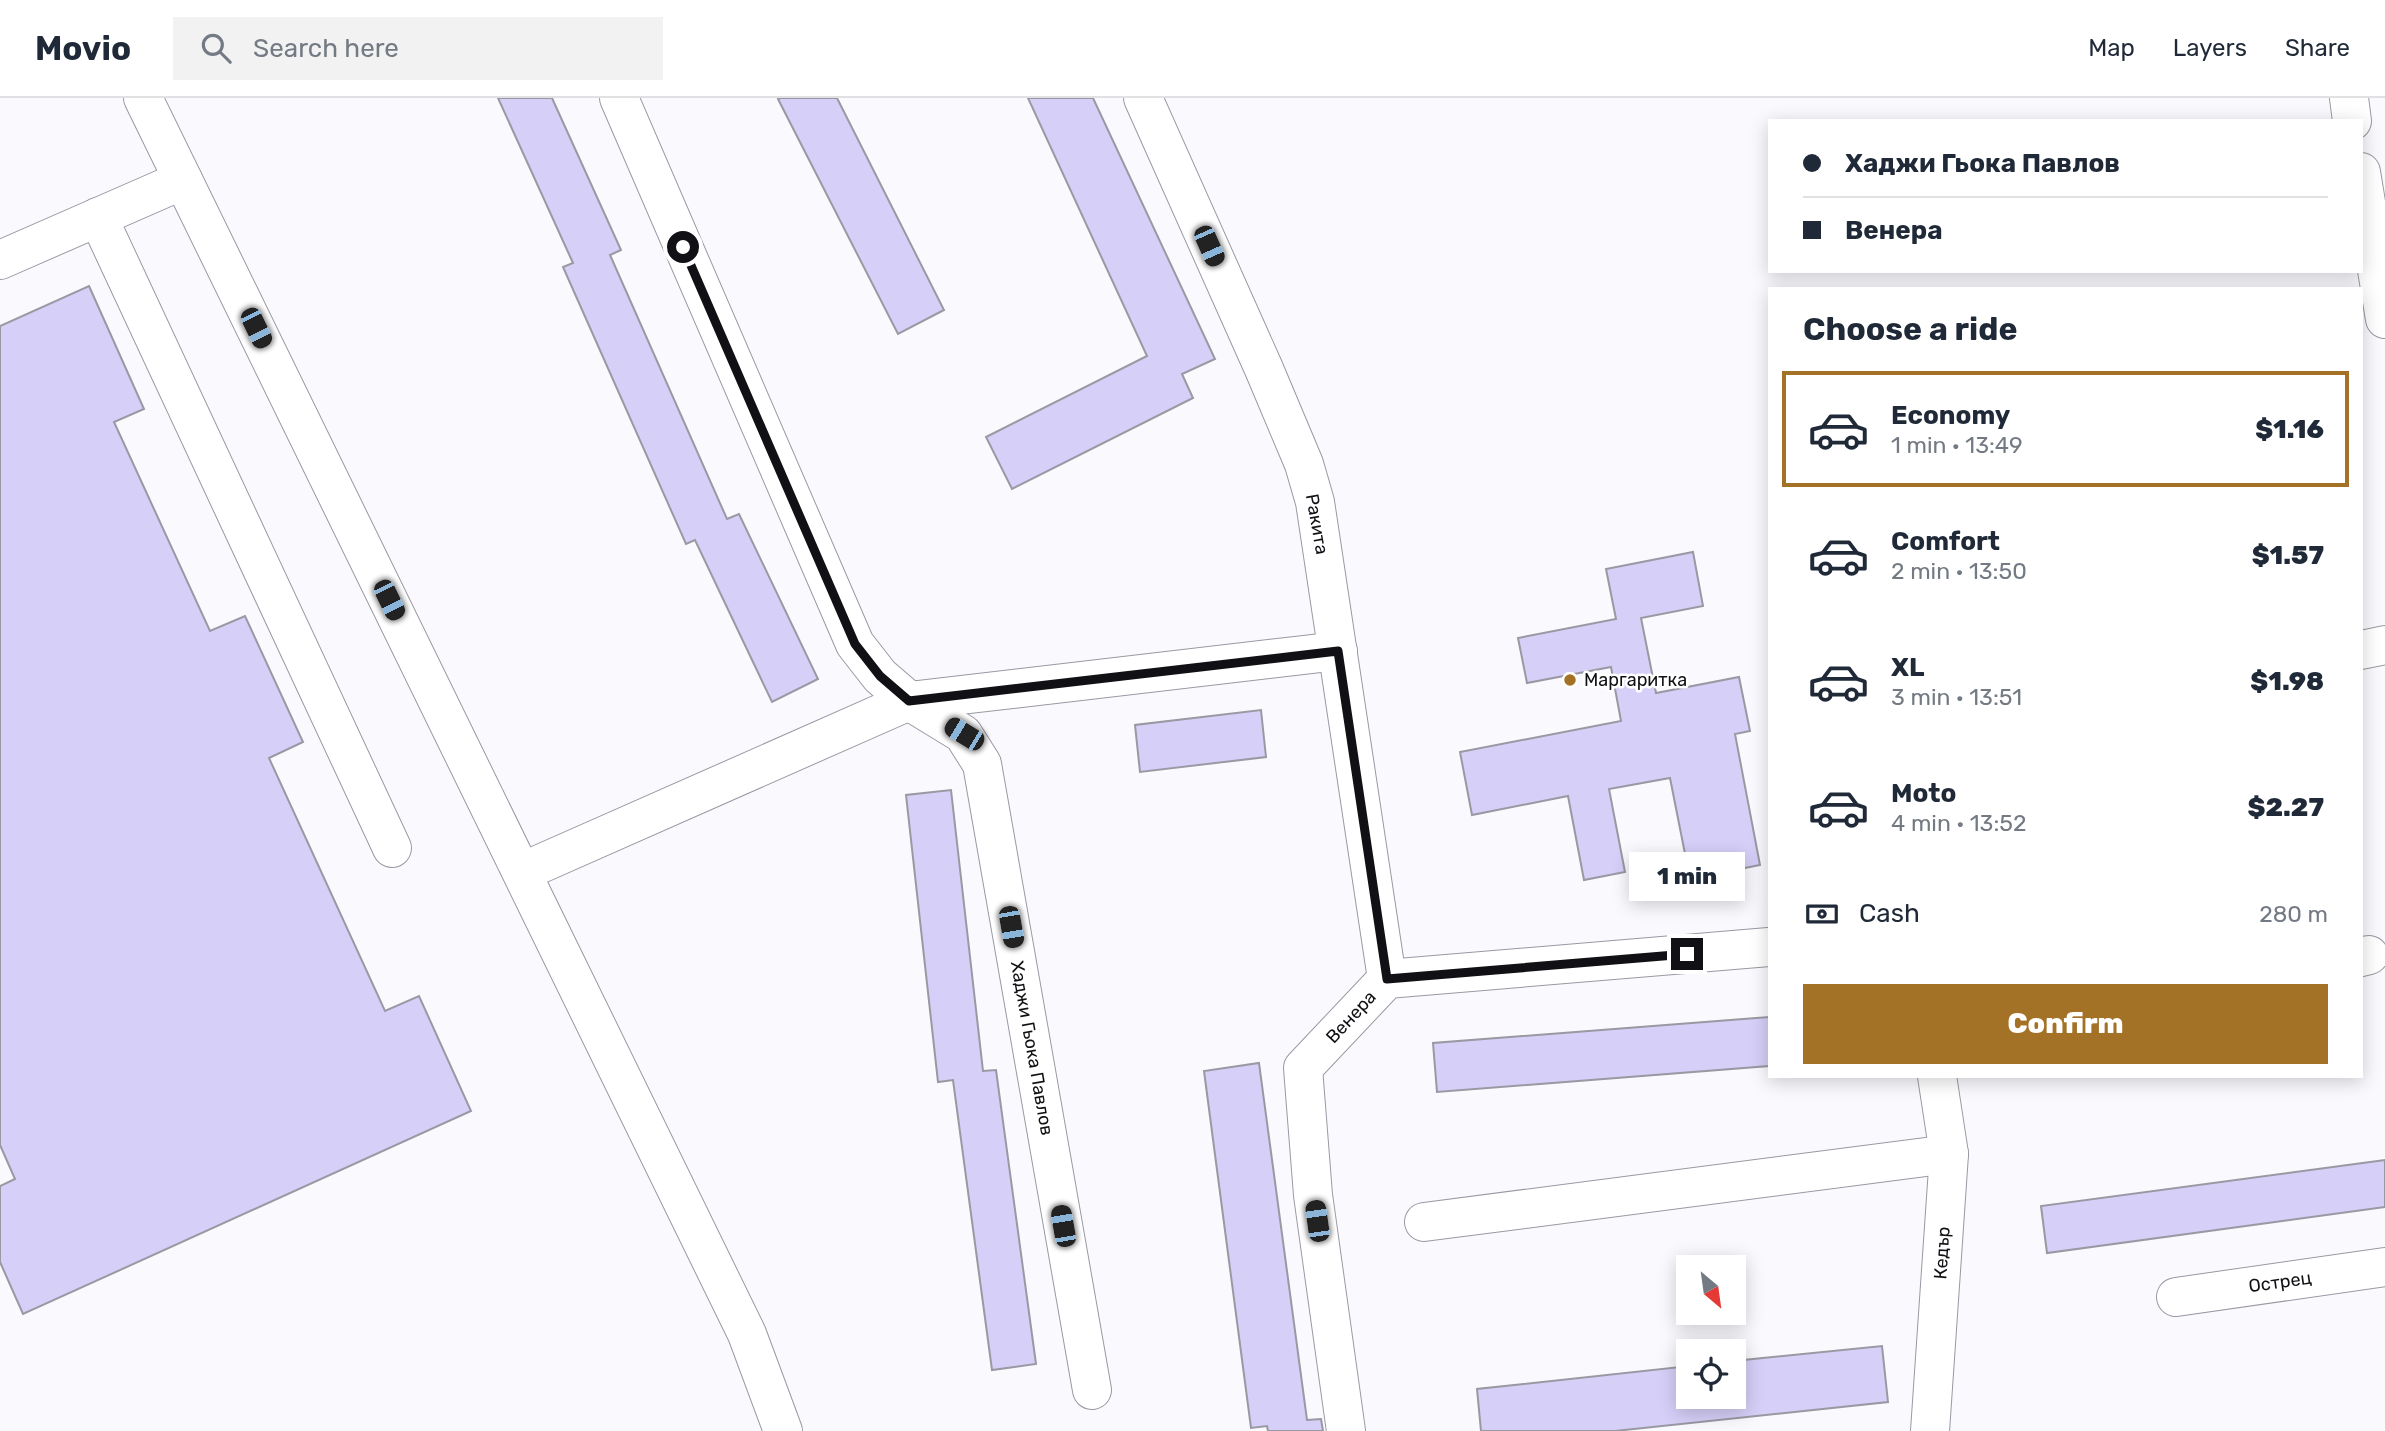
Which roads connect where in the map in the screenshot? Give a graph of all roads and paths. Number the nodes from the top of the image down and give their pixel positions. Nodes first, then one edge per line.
1 (619, 98) edge
2 (1143, 98) edge
3 (2348, 98) edge
4 (148, 99) edge
5 (2352, 119) edge
6 (183, 180) junction
7 (2363, 184) edge
8 (98, 217) junction
9 (0, 260) edge
10 (2384, 308) edge
11 (2385, 645) edge
12 (2363, 650) edge
13 (1338, 651) junction
14 (909, 701) junction
15 (392, 848) dead end
16 (522, 872) junction
17 (1768, 947) edge
18 (1387, 979) junction
19 (1937, 1078) edge
20 (1950, 1154) junction
21 (1424, 1222) dead end
22 (2385, 1268) edge
23 (2176, 1297) dead end
24 (1092, 1390) dead end
25 (783, 1431) edge
26 (1346, 1431) edge
27 (1930, 1431) edge

1 - 14 street, Хаджи Гьока Павлов
2 - 13 street, Ракита
3 - 5 street
4 - 6 street
6 - 8 street
6 - 16 street
7 - 10 street
8 - 9 street
8 - 15 street
11 - 12 street
13 - 14 street
13 - 18 street, Ракита
14 - 16 street
14 - 24 street, Хаджи Гьока Павлов
16 - 25 street
17 - 18 street, Венера
18 - 26 street, Венера
19 - 20 street, Кедър
20 - 21 street
20 - 27 street, Кедър
22 - 23 street, Острец

